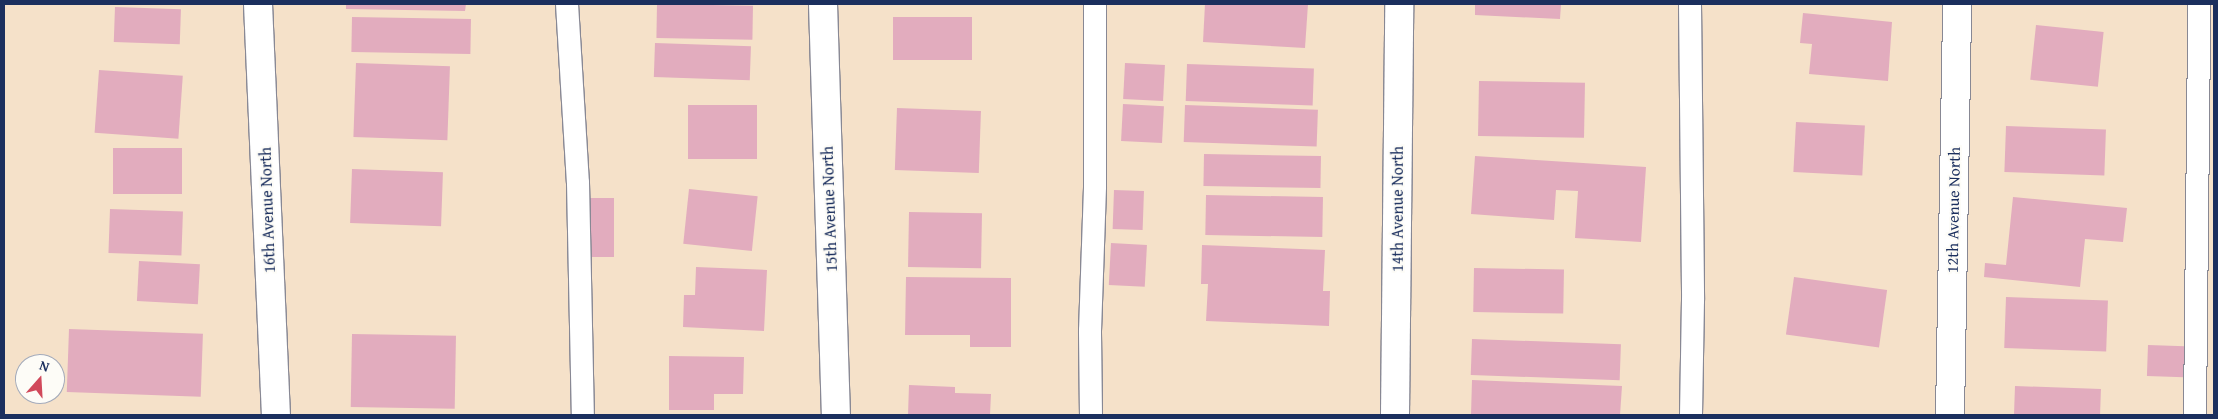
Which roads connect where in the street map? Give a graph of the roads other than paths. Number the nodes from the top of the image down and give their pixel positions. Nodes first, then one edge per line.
1 (258, 4) edge
2 (567, 4) edge
3 (823, 4) edge
4 (1095, 4) edge
5 (1399, 4) edge
6 (1690, 4) edge
7 (1957, 4) edge
8 (2199, 4) edge
9 (276, 415) edge
10 (583, 415) edge
11 (836, 415) edge
12 (1091, 415) edge
13 (1395, 415) edge
14 (1691, 415) edge
15 (1950, 415) edge
16 (2196, 415) edge

1 - 9 street, 16th Avenue North
2 - 10 lane
3 - 11 street, 15th Avenue North
4 - 12 lane
5 - 13 street, 14th Avenue North
6 - 14 lane
7 - 15 street, 12th Avenue North
8 - 16 lane

